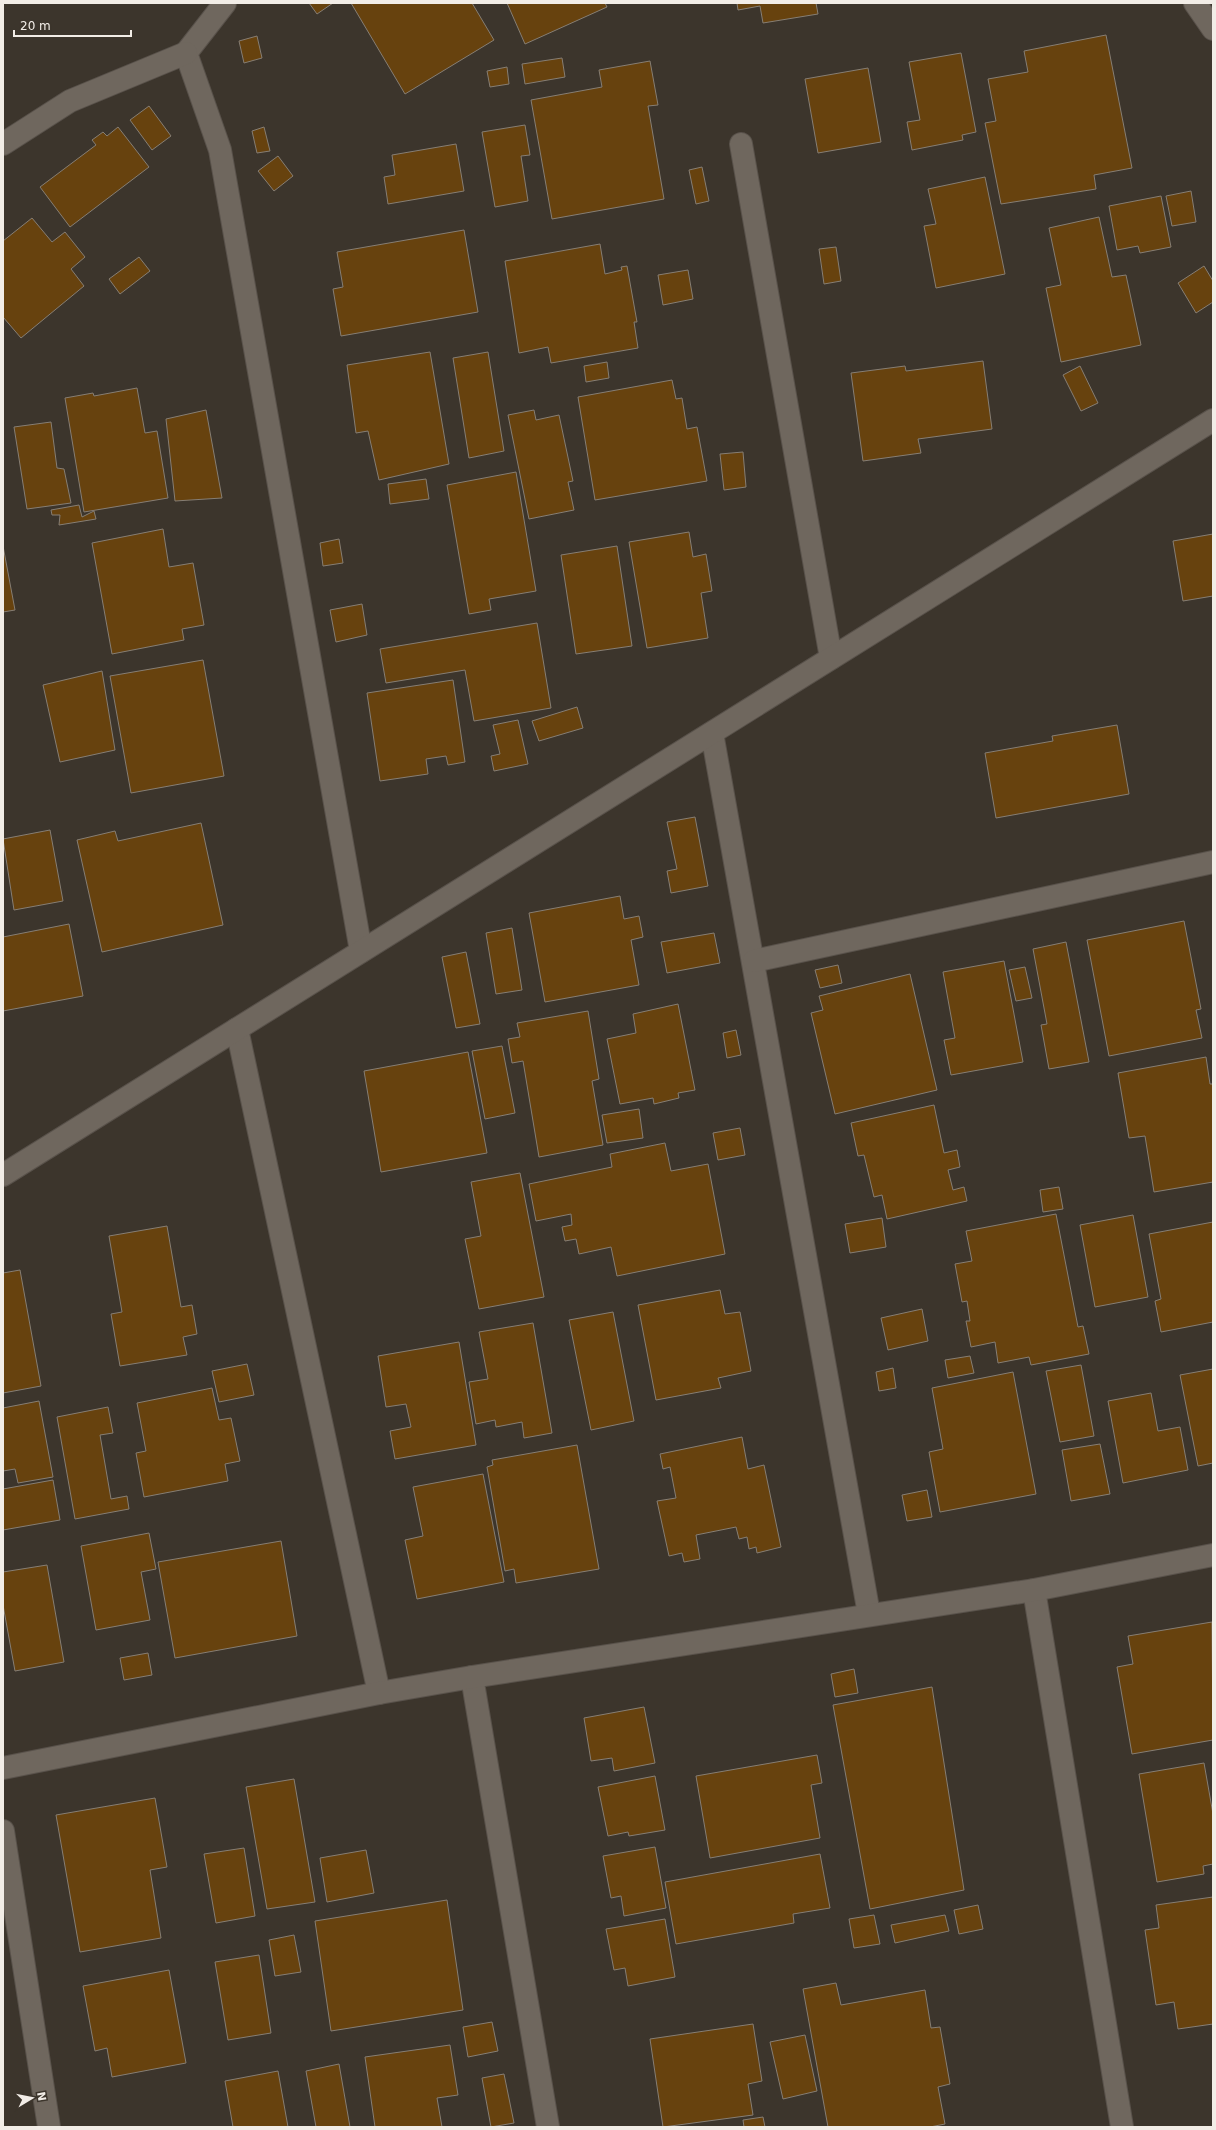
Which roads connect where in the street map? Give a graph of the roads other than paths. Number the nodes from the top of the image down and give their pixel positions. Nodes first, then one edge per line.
1 (225, 3) edge
2 (1196, 3) edge
3 (1213, 29) edge
4 (186, 53) junction
5 (3, 144) edge
6 (741, 144) dead end
7 (1213, 420) edge
8 (831, 658) junction
9 (712, 733) junction
10 (1213, 862) edge
11 (362, 951) junction
12 (754, 961) junction
13 (237, 1029) junction
14 (3, 1175) edge
15 (1213, 1556) edge
16 (1034, 1590) junction
17 (869, 1614) junction
18 (472, 1677) junction
19 (379, 1693) junction
20 (3, 1768) edge
21 (3, 1831) edge
22 (49, 2127) edge
23 (548, 2127) edge
24 (1122, 2127) edge

1 - 4 street
2 - 3 street
4 - 5 street
4 - 11 street
6 - 8 street
7 - 8 street
8 - 9 street
9 - 11 street
9 - 12 street
10 - 12 street
11 - 13 street
12 - 17 street
13 - 14 street
13 - 19 street
15 - 16 street
16 - 17 street
16 - 24 street
17 - 18 street
18 - 19 street
18 - 23 street
19 - 20 street
21 - 22 street

